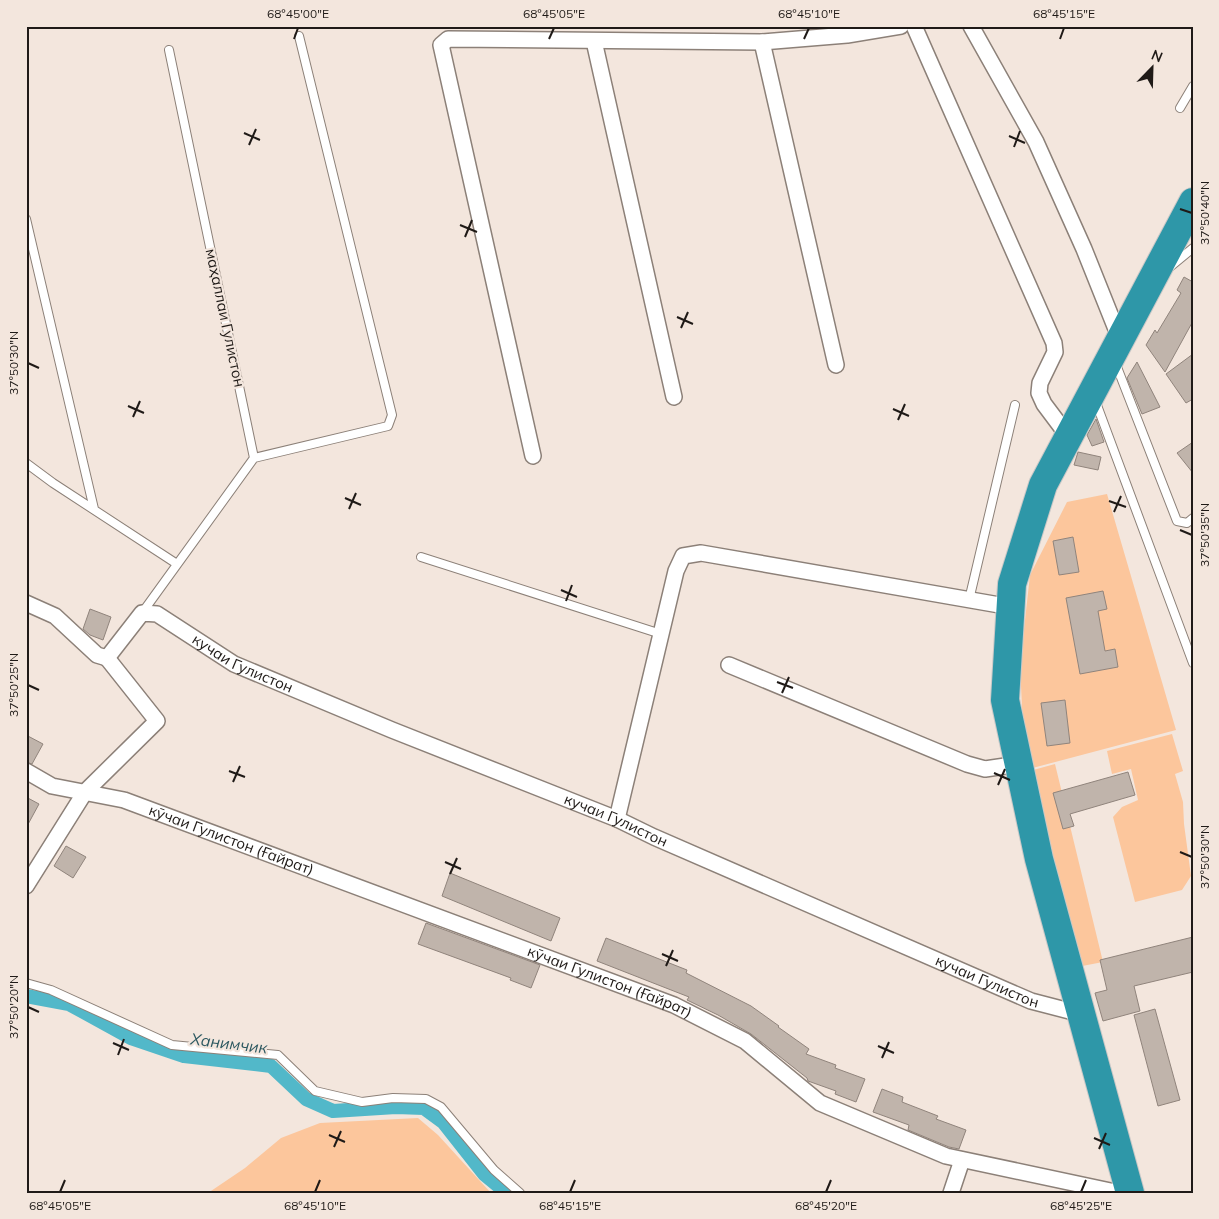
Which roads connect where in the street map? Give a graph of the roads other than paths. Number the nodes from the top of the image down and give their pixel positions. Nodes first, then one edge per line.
1 (900, 26) edge
2 (914, 26) edge
3 (971, 26) edge
4 (299, 36) dead end
5 (594, 41) junction
6 (762, 42) junction
7 (169, 50) dead end
8 (1193, 86) edge
9 (1180, 108) dead end
10 (1193, 202) edge
11 (26, 219) edge
12 (1193, 248) edge
13 (1148, 286) junction
14 (1116, 346) junction
15 (836, 365) dead end
16 (1092, 392) junction
17 (674, 396) dead end
18 (1016, 405) dead end
19 (1068, 436) junction
20 (533, 456) dead end
21 (254, 458) junction
22 (26, 463) edge
23 (94, 509) junction
24 (1193, 518) edge
25 (421, 557) dead end
26 (177, 564) junction
27 (969, 600) junction
28 (26, 603) edge
29 (1011, 607) junction
30 (142, 613) junction
31 (661, 634) junction
32 (107, 658) junction
33 (1193, 663) edge
34 (729, 665) dead end
35 (1019, 764) junction
36 (26, 771) edge
37 (85, 792) junction
38 (617, 819) junction
39 (26, 886) edge
40 (26, 983) edge
41 (1081, 1014) junction
42 (962, 1160) junction
43 (520, 1193) edge
44 (951, 1193) edge
45 (1120, 1193) edge
46 (1130, 1193) edge

1 - 6 street
2 - 19 street
3 - 14 street
4 - 21 lane
5 - 6 street
5 - 17 street
5 - 20 street
6 - 15 street
7 - 21 lane, маҳаллаи Гулистон
8 - 9 lane
10 - 13 highway
11 - 23 lane
12 - 13 lane
13 - 14 highway
14 - 16 highway
14 - 24 lane
16 - 19 highway
16 - 33 lane
18 - 27 lane
19 - 29 highway
21 - 26 lane
22 - 23 lane
23 - 26 lane
25 - 31 lane
26 - 30 lane
27 - 29 street
27 - 31 street
28 - 32 street
29 - 35 highway
30 - 32 street
30 - 38 street, кучаи Гулистон
31 - 38 street
32 - 37 street
34 - 35 street
35 - 41 highway
36 - 37 street
37 - 39 street
37 - 42 street, кӯчаи Гулистон (Ғайрат)
38 - 41 street, кучаи Гулистон
40 - 43 lane
41 - 46 highway
42 - 44 street
42 - 45 street, кӯчаи Гулистон (Ғайрат)

